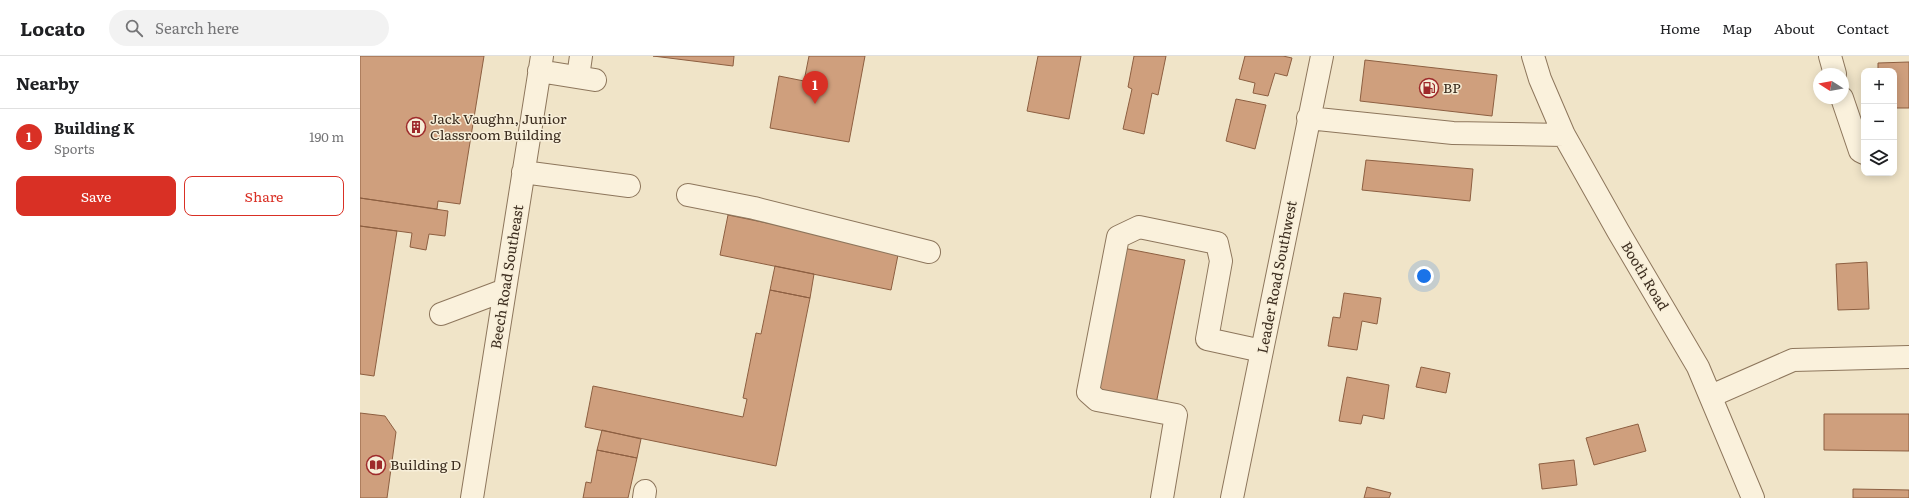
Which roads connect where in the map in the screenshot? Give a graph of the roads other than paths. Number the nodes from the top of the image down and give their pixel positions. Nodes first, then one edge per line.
1 (581, 56) edge
2 (1322, 56) edge
3 (1533, 56) edge
4 (1830, 56) edge
5 (540, 64) edge
6 (1833, 68) edge
7 (1844, 104) edge
8 (1308, 118) junction
9 (1564, 135) junction
10 (1861, 152) edge
11 (523, 172) junction
12 (629, 186) dead end
13 (688, 195) dead end
14 (929, 252) dead end
15 (504, 290) junction
16 (441, 314) dead end
17 (1262, 351) junction
18 (1909, 356) edge
19 (1711, 396) junction
20 (472, 498) edge
21 (1162, 498) edge
22 (1232, 498) edge
23 (1753, 498) edge

1 - 5 street
2 - 8 street, Leader Road Southwest
3 - 9 street, Booth Road
4 - 6 street
5 - 11 street, Beech Road Southeast
7 - 10 street
8 - 9 street
8 - 17 street, Leader Road Southwest
9 - 19 street, Booth Road
11 - 12 street
11 - 15 street, Beech Road Southeast
13 - 14 street
15 - 16 street
15 - 20 street, Beech Road Southeast
17 - 21 street
17 - 22 street, Leader Road Southwest
18 - 19 street
19 - 23 street, Booth Road

